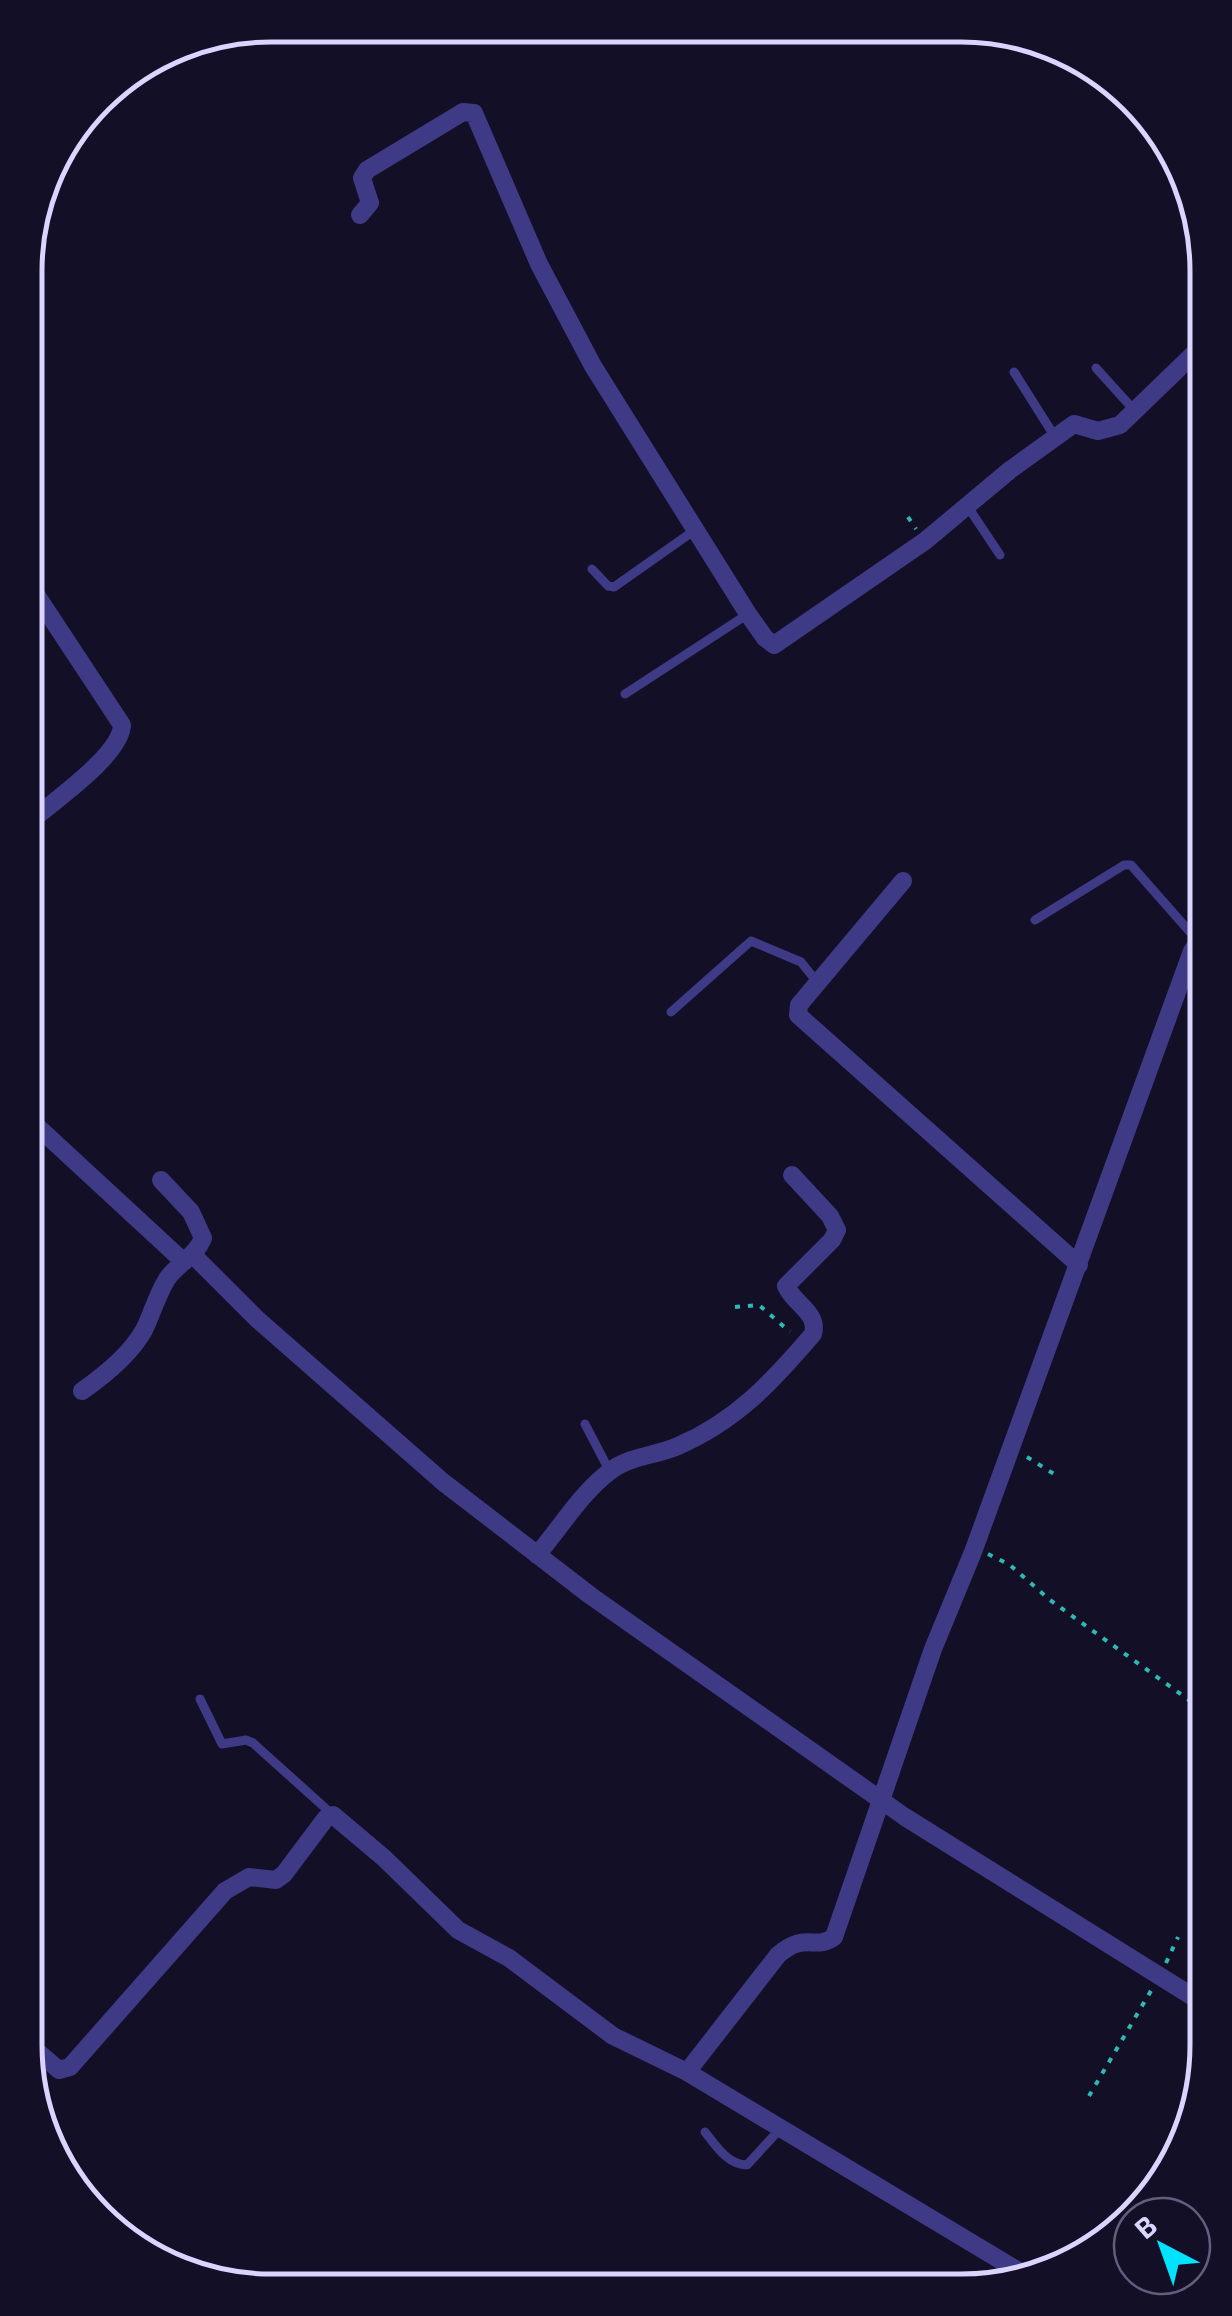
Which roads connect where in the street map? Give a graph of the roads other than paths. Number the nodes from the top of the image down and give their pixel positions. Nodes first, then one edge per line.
1 (360, 214) dead end
2 (1190, 358) edge
3 (1096, 368) dead end
4 (1014, 372) dead end
5 (1136, 412) junction
6 (1056, 437) junction
7 (968, 508) junction
8 (695, 530) junction
9 (1000, 555) dead end
10 (592, 569) dead end
11 (42, 604) edge
12 (748, 614) junction
13 (625, 694) dead end
14 (42, 811) edge
15 (903, 881) dead end
16 (1035, 920) dead end
17 (1190, 922) edge
18 (1190, 964) edge
19 (818, 984) junction
20 (671, 1012) dead end
21 (42, 1130) edge
22 (792, 1176) dead end
23 (161, 1180) dead end
24 (188, 1258) junction
25 (1079, 1265) junction
26 (82, 1392) dead end
27 (585, 1424) dead end
28 (610, 1472) junction
29 (537, 1555) junction
30 (200, 1700) dead end
31 (892, 1807) junction
32 (332, 1815) junction
33 (1189, 1994) edge
34 (43, 2056) edge
35 (688, 2072) junction
36 (781, 2128) junction
37 (705, 2132) dead end
38 (1012, 2267) edge

1 - 8 street
2 - 5 street
3 - 5 lane
4 - 6 lane
5 - 6 street
6 - 7 street
7 - 9 lane
7 - 12 street
8 - 10 lane
8 - 12 street
11 - 14 street
12 - 13 lane
15 - 19 street
16 - 17 lane
18 - 25 street
19 - 20 lane
19 - 25 street
21 - 24 street
22 - 28 street
23 - 24 street
24 - 26 street
24 - 29 street
25 - 31 street
27 - 28 lane
28 - 29 street
29 - 31 street
30 - 32 lane
31 - 33 street
31 - 35 street
32 - 34 street
32 - 35 street
35 - 36 street
36 - 37 lane
36 - 38 street

